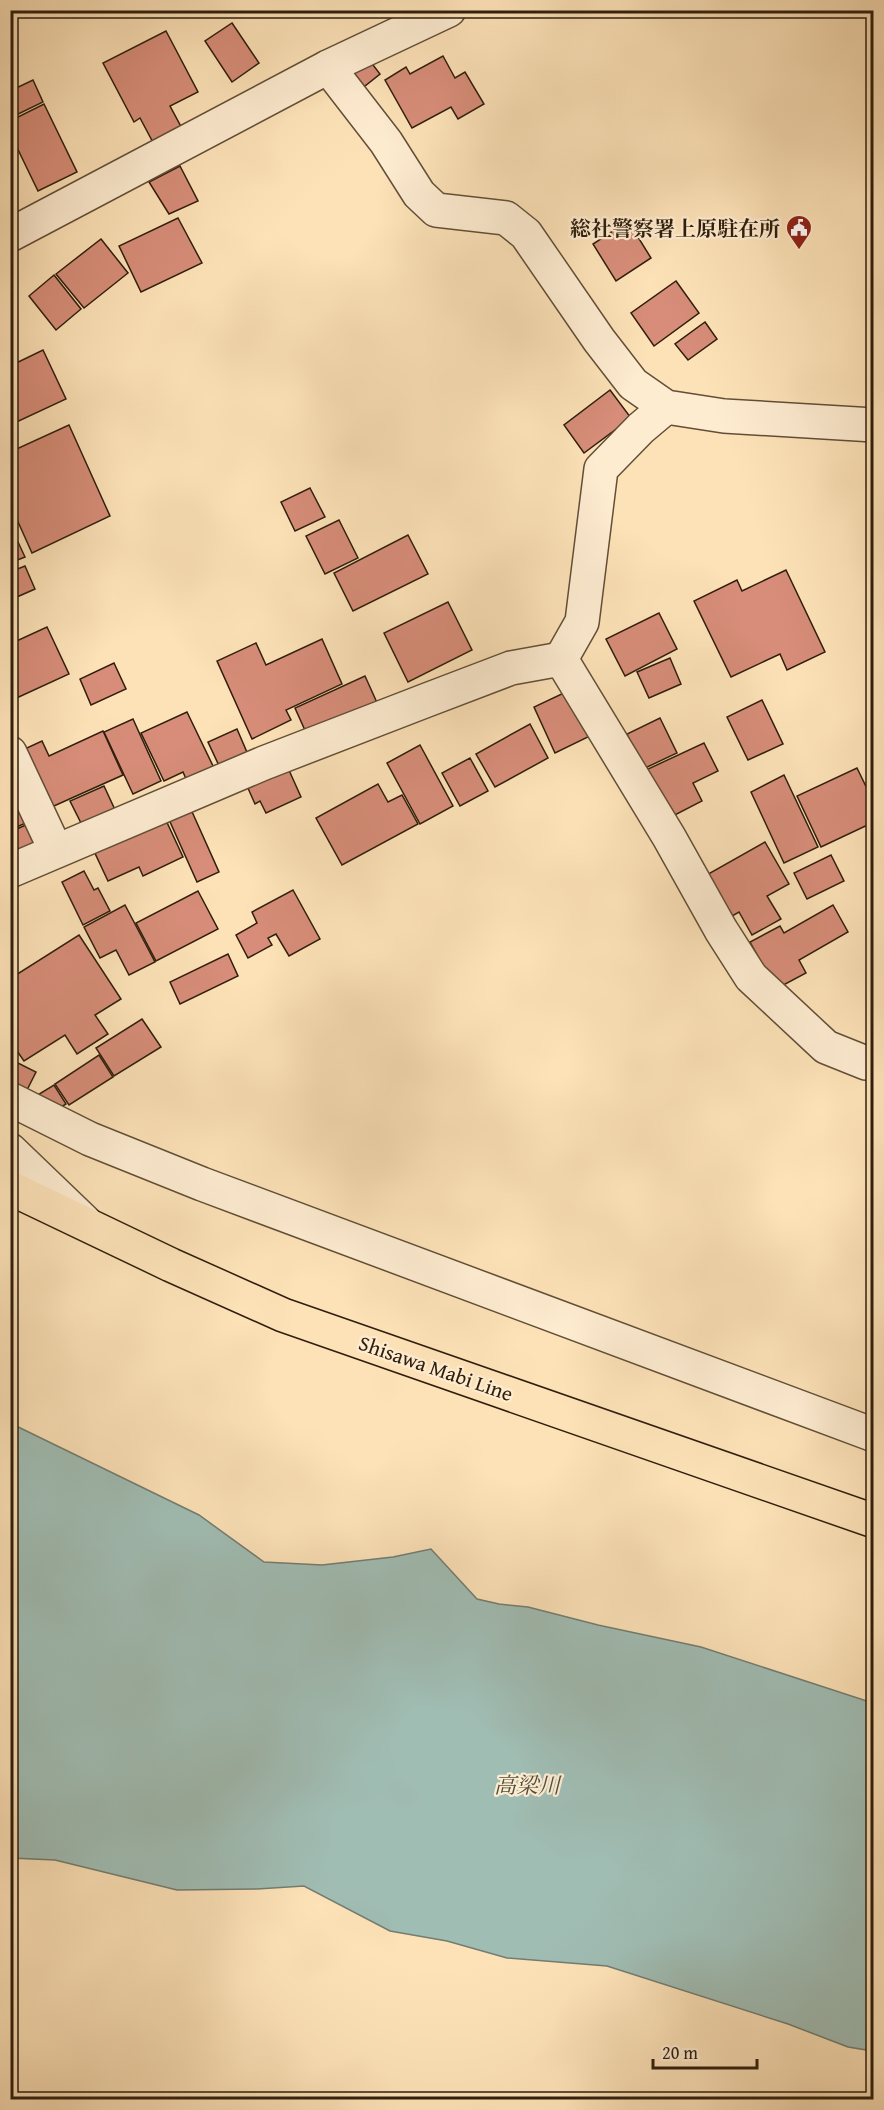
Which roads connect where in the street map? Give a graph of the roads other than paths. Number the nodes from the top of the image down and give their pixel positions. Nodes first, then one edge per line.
1 (449, 10) edge
2 (328, 68) junction
3 (10, 235) edge
4 (666, 407) junction
5 (873, 425) edge
6 (561, 659) junction
7 (10, 753) edge
8 (56, 851) junction
9 (10, 871) edge
10 (871, 1070) edge
11 (10, 1099) edge
12 (10, 1149) edge
13 (10, 1188) edge
14 (88, 1225) junction
15 (873, 1435) edge
16 (873, 1521) edge

1 - 2 street
2 - 3 street
2 - 4 street
4 - 5 street
4 - 6 street
6 - 8 street
6 - 10 street
7 - 8 street
8 - 9 street
11 - 15 street
12 - 14 street
13 - 14 main road, Shisawa Mabi Line
14 - 16 main road, Shisawa Mabi Line

